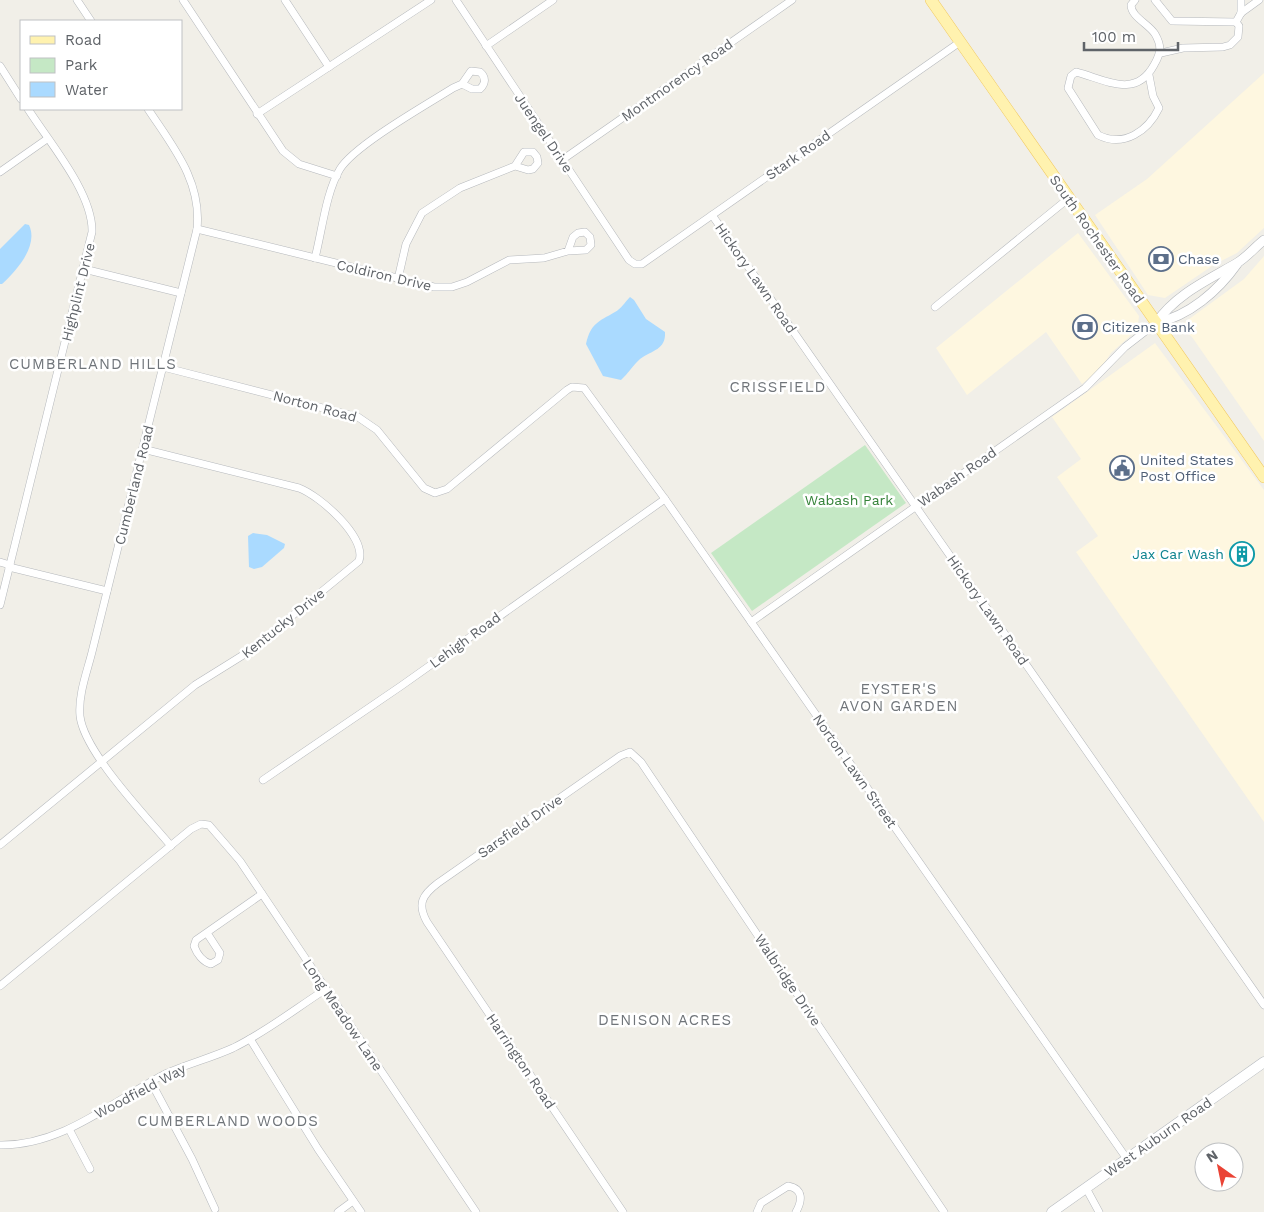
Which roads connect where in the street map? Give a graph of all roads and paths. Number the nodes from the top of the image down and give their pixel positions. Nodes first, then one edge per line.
1 (77, 0) edge
2 (183, 0) edge
3 (285, 0) edge
4 (431, 0) edge
5 (456, 0) edge
6 (553, 0) edge
7 (792, 0) edge
8 (931, 0) edge
9 (1135, 0) edge
10 (1155, 0) edge
11 (1241, 0) edge
12 (1259, 0) edge
13 (1242, 13) junction
14 (90, 20) edge
15 (1236, 22) junction
16 (960, 42) junction
17 (486, 46) junction
18 (1161, 54) junction
19 (0, 67) edge
20 (328, 67) junction
21 (1149, 75) junction
22 (462, 84) dead end
23 (20, 97) edge
24 (29, 110) edge
25 (149, 110) edge
26 (257, 114) junction
27 (47, 139) junction
28 (562, 160) junction
29 (515, 166) dead end
30 (0, 172) edge
31 (337, 176) junction
32 (1069, 198) junction
33 (712, 215) junction
34 (197, 229) junction
35 (1264, 240) edge
36 (568, 251) dead end
37 (315, 258) junction
38 (1239, 262) junction
39 (635, 264) joint
40 (84, 269) junction
41 (398, 279) junction
42 (181, 293) junction
43 (935, 307) dead end
44 (1156, 323) junction
45 (164, 367) junction
46 (579, 387) joint
47 (143, 450) junction
48 (1264, 477) edge
49 (664, 498) junction
50 (916, 506) junction
51 (0, 562) edge
52 (10, 566) junction
53 (107, 591) junction
54 (0, 605) edge
55 (751, 622) junction
56 (630, 752) joint
57 (102, 761) junction
58 (263, 780) dead end
59 (0, 844) edge
60 (171, 846) junction
61 (262, 894) junction
62 (421, 908) joint
63 (207, 933) dead end
64 (0, 986) edge
65 (326, 989) junction
66 (1264, 1005) edge
67 (250, 1039) junction
68 (1264, 1062) edge
69 (151, 1082) junction
70 (69, 1129) junction
71 (0, 1145) edge
72 (1127, 1159) junction
73 (90, 1169) dead end
74 (1086, 1188) junction
75 (353, 1201) junction
76 (215, 1209) dead end
77 (338, 1212) edge
78 (361, 1212) edge
79 (476, 1212) edge
80 (623, 1212) edge
81 (758, 1212) edge
82 (796, 1212) edge
83 (944, 1212) edge
84 (1052, 1212) edge
85 (1099, 1212) edge

1 - 14 street
2 - 26 street
3 - 20 street
4 - 20 street
5 - 17 street, Juengel Drive
6 - 17 street
7 - 28 street, Montmorency Road
8 - 16 main road, South Rochester Road
9 - 18 street
10 - 15 street
11 - 13 street
12 - 13 street
13 - 15 street
15 - 18 street
16 - 32 main road, South Rochester Road
16 - 33 street, Stark Road
17 - 28 street, Juengel Drive
18 - 21 street
19 - 23 street
20 - 26 street
21 - 21 street
22 - 31 street
24 - 27 street, Highplint Drive
25 - 34 street, Cumberland Road
26 - 31 street
27 - 30 street
27 - 40 street, Highplint Drive
28 - 39 street, Juengel Drive
29 - 41 street
31 - 37 street
32 - 43 street
32 - 44 main road, South Rochester Road
33 - 39 street, Stark Road
33 - 50 street, Hickory Lawn Road
34 - 37 street, Coldiron Drive
34 - 42 street, Cumberland Road
35 - 38 street
36 - 41 street, Coldiron Drive
37 - 41 street, Coldiron Drive
38 - 44 street
38 - 44 street
40 - 42 street
40 - 52 street, Highplint Drive
42 - 45 street, Cumberland Road
44 - 48 main road, South Rochester Road
44 - 50 street, Wabash Road
45 - 46 street, Norton Road
45 - 47 street, Cumberland Road
46 - 49 street, Norton Lawn Street
47 - 53 street, Cumberland Road
47 - 57 street, Kentucky Drive
49 - 55 street, Norton Lawn Street
49 - 58 street, Lehigh Road
50 - 55 street, Wabash Road
50 - 66 street, Hickory Lawn Road
51 - 52 street
52 - 53 street
52 - 54 street, Highplint Drive
53 - 57 street, Cumberland Road
55 - 72 street, Norton Lawn Street
56 - 62 street, Sarsfield Drive
56 - 83 street, Walbridge Drive
57 - 59 street, Kentucky Drive
57 - 60 street, Cumberland Road
60 - 61 street, Long Meadow Lane
60 - 64 street
61 - 63 street
61 - 65 street, Long Meadow Lane
62 - 80 street, Harrington Road
65 - 67 street, Woodfield Way
65 - 79 street, Long Meadow Lane
67 - 69 street, Woodfield Way
67 - 75 street
68 - 72 main road, West Auburn Road
69 - 70 street, Woodfield Way
69 - 76 street
70 - 71 street, Woodfield Way
70 - 73 street
72 - 74 main road, West Auburn Road
74 - 84 main road, West Auburn Road
74 - 85 street
75 - 77 street
75 - 78 street
81 - 82 street

